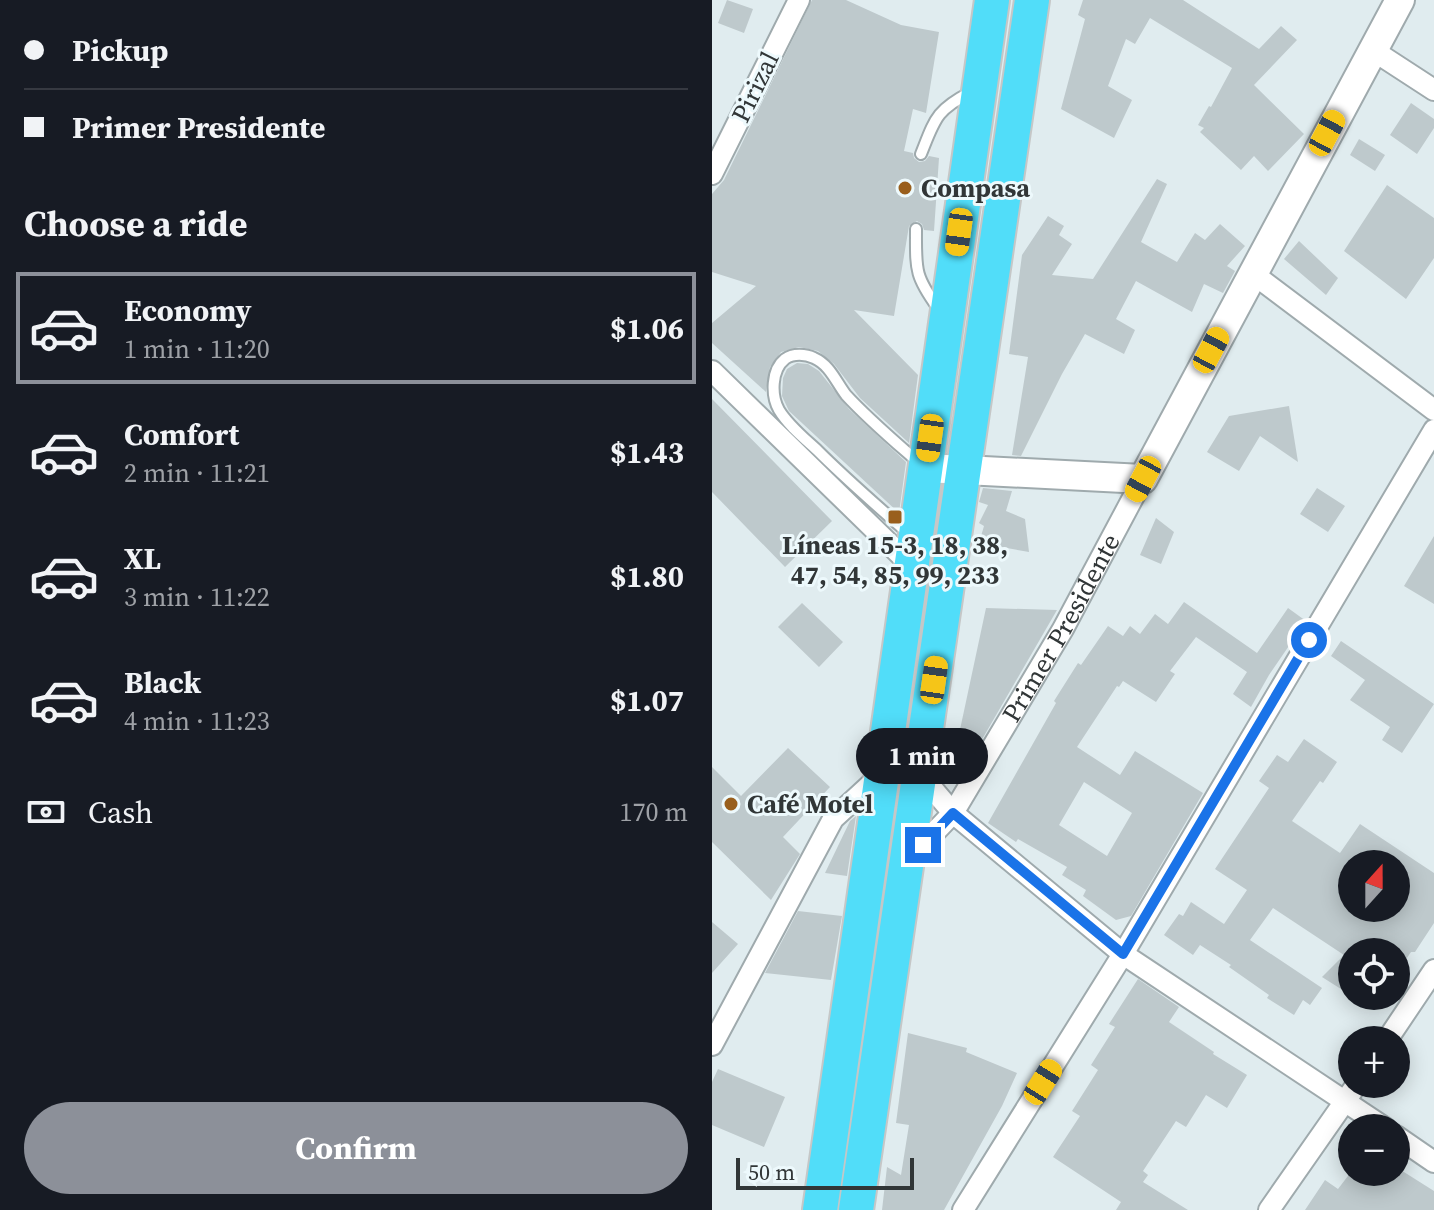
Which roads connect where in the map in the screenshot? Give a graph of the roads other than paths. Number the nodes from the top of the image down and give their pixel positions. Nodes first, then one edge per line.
1 (799, 0) edge
2 (992, 0) edge
3 (1032, 0) edge
4 (1400, 0) edge
5 (1371, 49) junction
6 (1023, 65) junction
7 (982, 72) junction
8 (1434, 90) edge
9 (921, 154) dead end
10 (712, 174) edge
11 (916, 229) dead end
12 (1252, 273) junction
13 (947, 319) junction
14 (712, 371) edge
15 (1434, 410) edge
16 (1434, 430) edge
17 (926, 468) junction
18 (964, 471) junction
19 (1143, 479) junction
20 (914, 553) junction
21 (882, 774) junction
22 (920, 774) junction
23 (953, 813) junction
24 (907, 861) junction
25 (1123, 954) junction
26 (1434, 970) edge
27 (1396, 1026) edge
28 (712, 1045) edge
29 (1338, 1085) edge
30 (1347, 1098) edge
31 (1356, 1098) edge
32 (1371, 1114) edge
33 (1410, 1146) edge
34 (1434, 1162) edge
35 (820, 1210) edge
36 (856, 1210) edge
37 (963, 1210) edge
38 (1269, 1210) edge

1 - 10 street, Pirizal
2 - 7 highway
3 - 6 highway
4 - 5 street, Primer Presidente
5 - 8 street
5 - 12 street, Primer Presidente
6 - 7 highway
6 - 18 highway
7 - 9 lane
7 - 13 highway
11 - 13 lane
12 - 15 street
12 - 19 street, Primer Presidente
13 - 17 highway
14 - 20 street
16 - 25 street
17 - 18 street
17 - 20 highway
17 - 20 lane
18 - 19 street
18 - 22 highway
19 - 23 street, Primer Presidente
20 - 21 highway
21 - 28 street
21 - 35 highway
22 - 23 street
22 - 24 highway
23 - 24 street, Primer Presidente
23 - 25 street
24 - 36 highway
25 - 29 street
25 - 37 street
26 - 27 street
30 - 38 street
31 - 32 street
33 - 34 street

